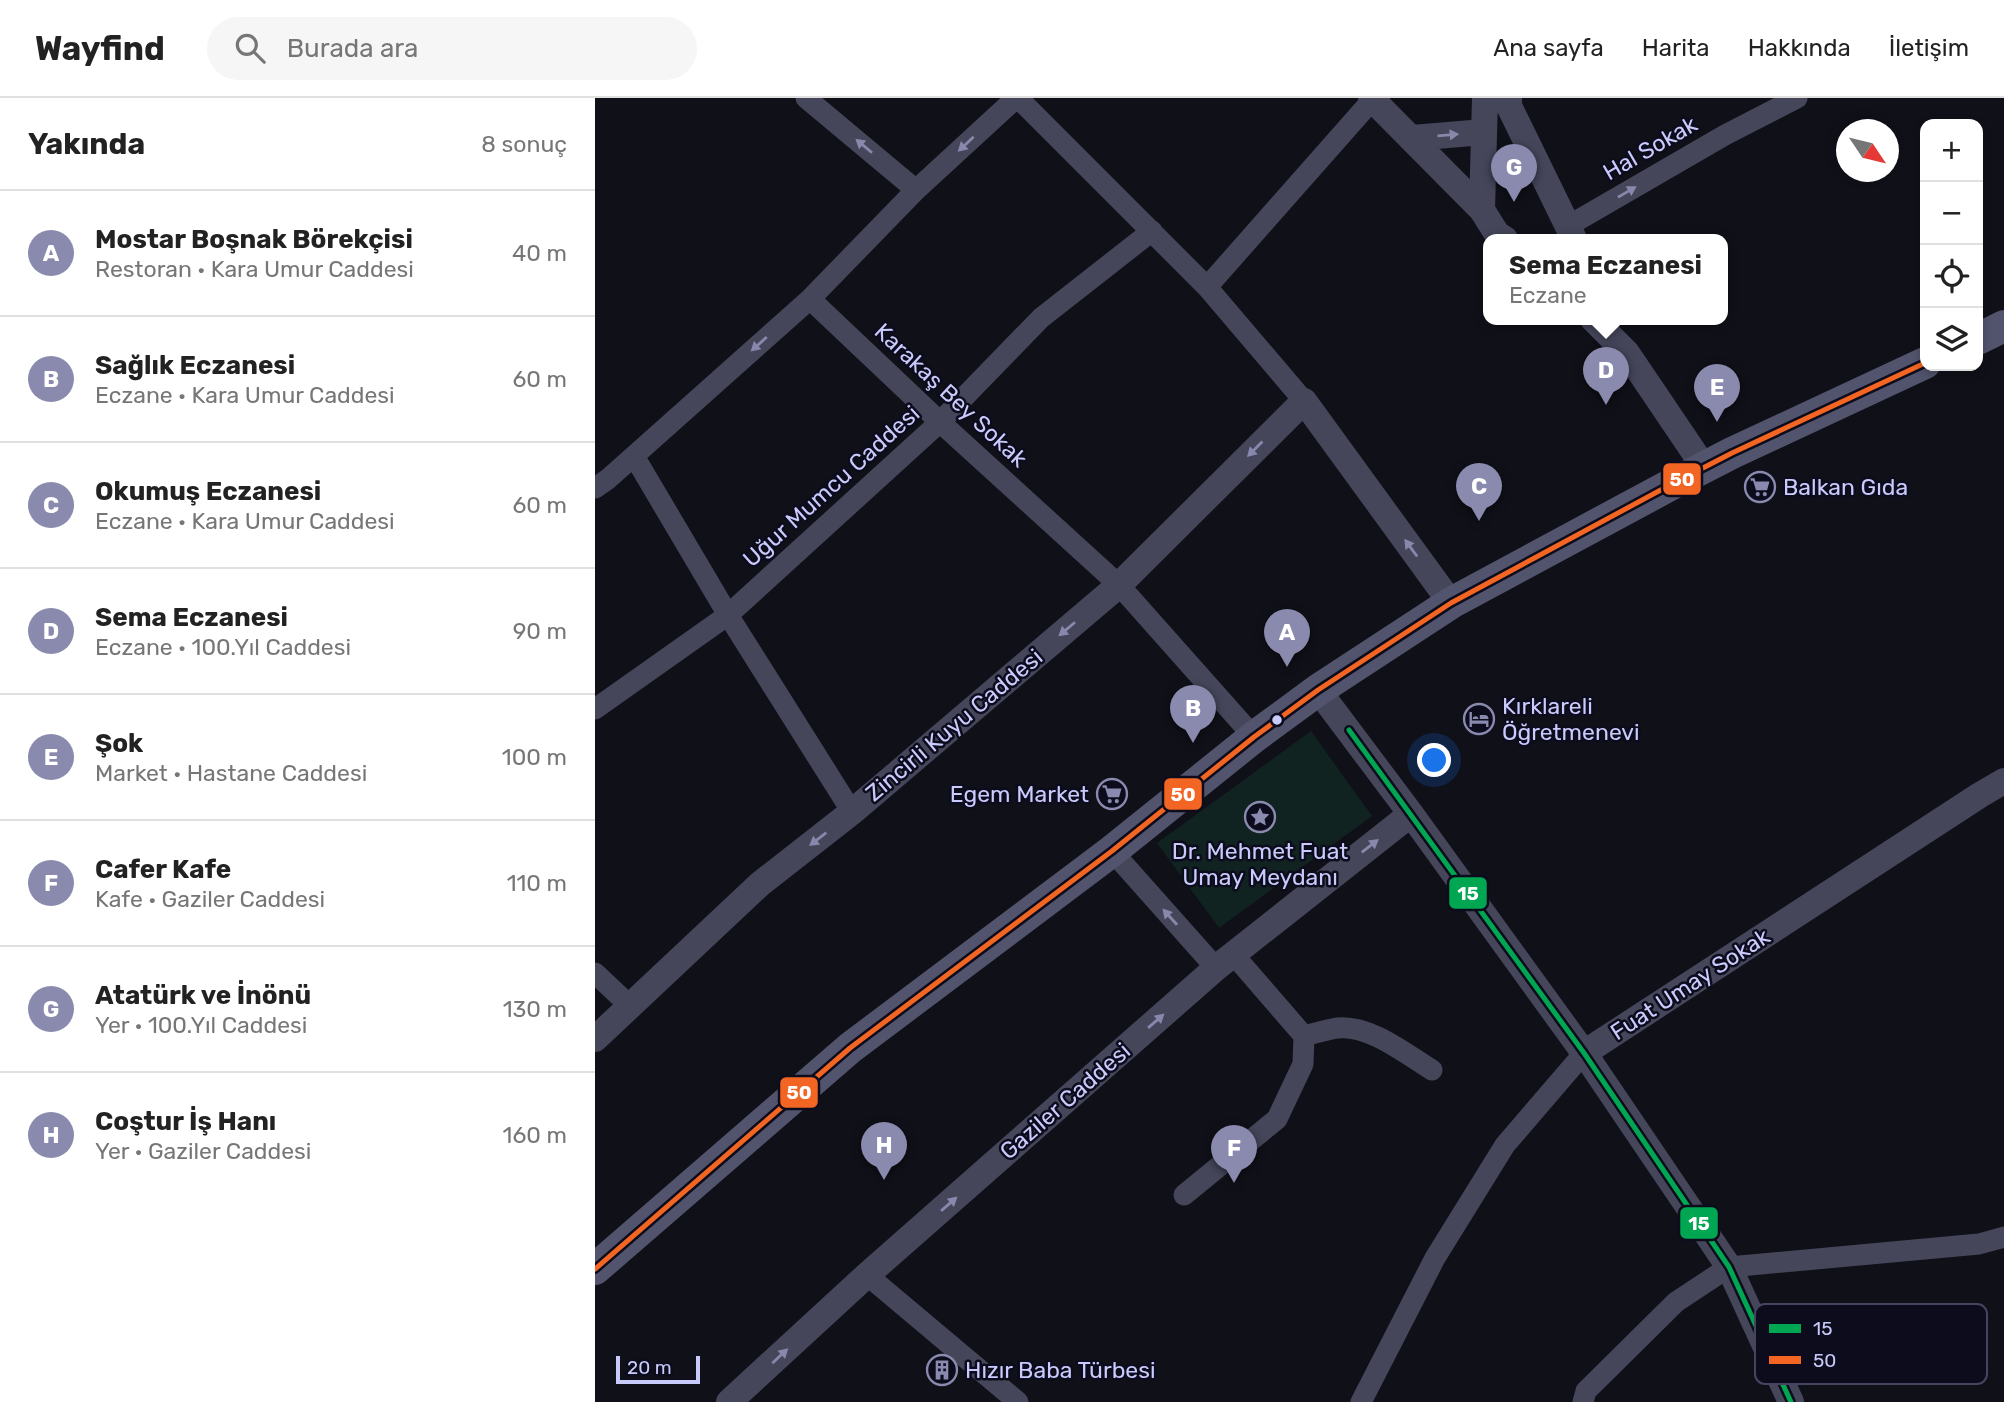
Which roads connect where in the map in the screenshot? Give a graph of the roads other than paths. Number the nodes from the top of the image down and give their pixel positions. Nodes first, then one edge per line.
1 (806, 98) edge
2 (1017, 98) edge
3 (1372, 98) edge
4 (1797, 98) edge
5 (1506, 100) edge
6 (1484, 132) junction
7 (1412, 138) junction
8 (916, 190) junction
9 (1482, 210) junction
10 (1151, 231) junction
11 (1497, 234) edge
12 (1565, 234) edge
13 (1567, 234) edge
14 (1207, 287) junction
15 (810, 299) junction
16 (1599, 325) edge
17 (1614, 325) edge
18 (2004, 326) edge
19 (1983, 336) edge
20 (1627, 353) junction
21 (1920, 365) edge
22 (1304, 401) junction
23 (940, 422) junction
24 (634, 456) junction
25 (1704, 467) junction
26 (595, 488) edge
27 (1119, 585) junction
28 (1451, 603) junction
29 (728, 615) junction
30 (1318, 690) junction
31 (595, 709) edge
32 (1254, 737) junction
33 (2004, 781) edge
34 (1992, 798) edge
35 (852, 811) junction
36 (1411, 814) junction
37 (1112, 851) junction
38 (1224, 961) junction
39 (595, 973) edge
40 (630, 1006) junction
41 (1304, 1036) junction
42 (595, 1039) edge
43 (1584, 1054) junction
44 (1432, 1070) dead end
45 (1184, 1195) dead end
46 (2004, 1237) edge
47 (1729, 1267) junction
48 (595, 1269) edge
49 (867, 1275) junction
50 (1755, 1324) edge
51 (1783, 1384) edge
52 (729, 1402) edge
53 (1018, 1402) edge
54 (1361, 1402) edge
55 (1583, 1402) edge
56 (1791, 1402) edge

8 -> 1 street
2 -> 8 street
2 - 10 street
3 - 7 street
3 - 14 street
13 -> 4 street, Hal Sokak
5 - 6 street
5 - 12 street
7 -> 6 street
6 - 9 street
7 - 9 street
8 - 15 street
9 - 11 street
10 - 14 street
10 - 23 street, Uğur Mumcu Caddesi
14 - 22 street
15 - 23 street, Karakaş Bey Sokak
15 -> 24 street
16 - 20 street
17 - 20 street
18 - 19 main road
20 - 25 street
21 - 25 main road
22 -> 27 street, Zincirli Kuyu Caddesi
28 -> 22 street
23 - 27 street, Karakaş Bey Sokak
23 - 29 street, Uğur Mumcu Caddesi
24 - 26 street
24 - 29 street
25 - 28 main road
27 - 32 street, Karakaş Bey Sokak
27 -> 35 street, Zincirli Kuyu Caddesi
28 - 30 main road
29 - 31 street, Uğur Mumcu Caddesi
29 - 35 street
30 - 32 main road
30 - 36 street
32 - 37 main road
33 - 34 street, Fuat Umay Sokak
34 - 43 street, Fuat Umay Sokak
35 -> 40 street, Zincirli Kuyu Caddesi
38 -> 36 street, Gaziler Caddesi
36 - 43 street
38 -> 37 street
37 - 48 main road
38 - 41 street
49 -> 38 street, Gaziler Caddesi
39 - 40 street
40 - 42 street, Zincirli Kuyu Caddesi
41 - 44 street
41 - 45 street
43 - 47 street
43 - 54 street, Fuat Umay Sokak
46 - 47 street
47 - 50 street
47 - 55 street
52 -> 49 street, Gaziler Caddesi
49 - 53 street
51 - 56 street

